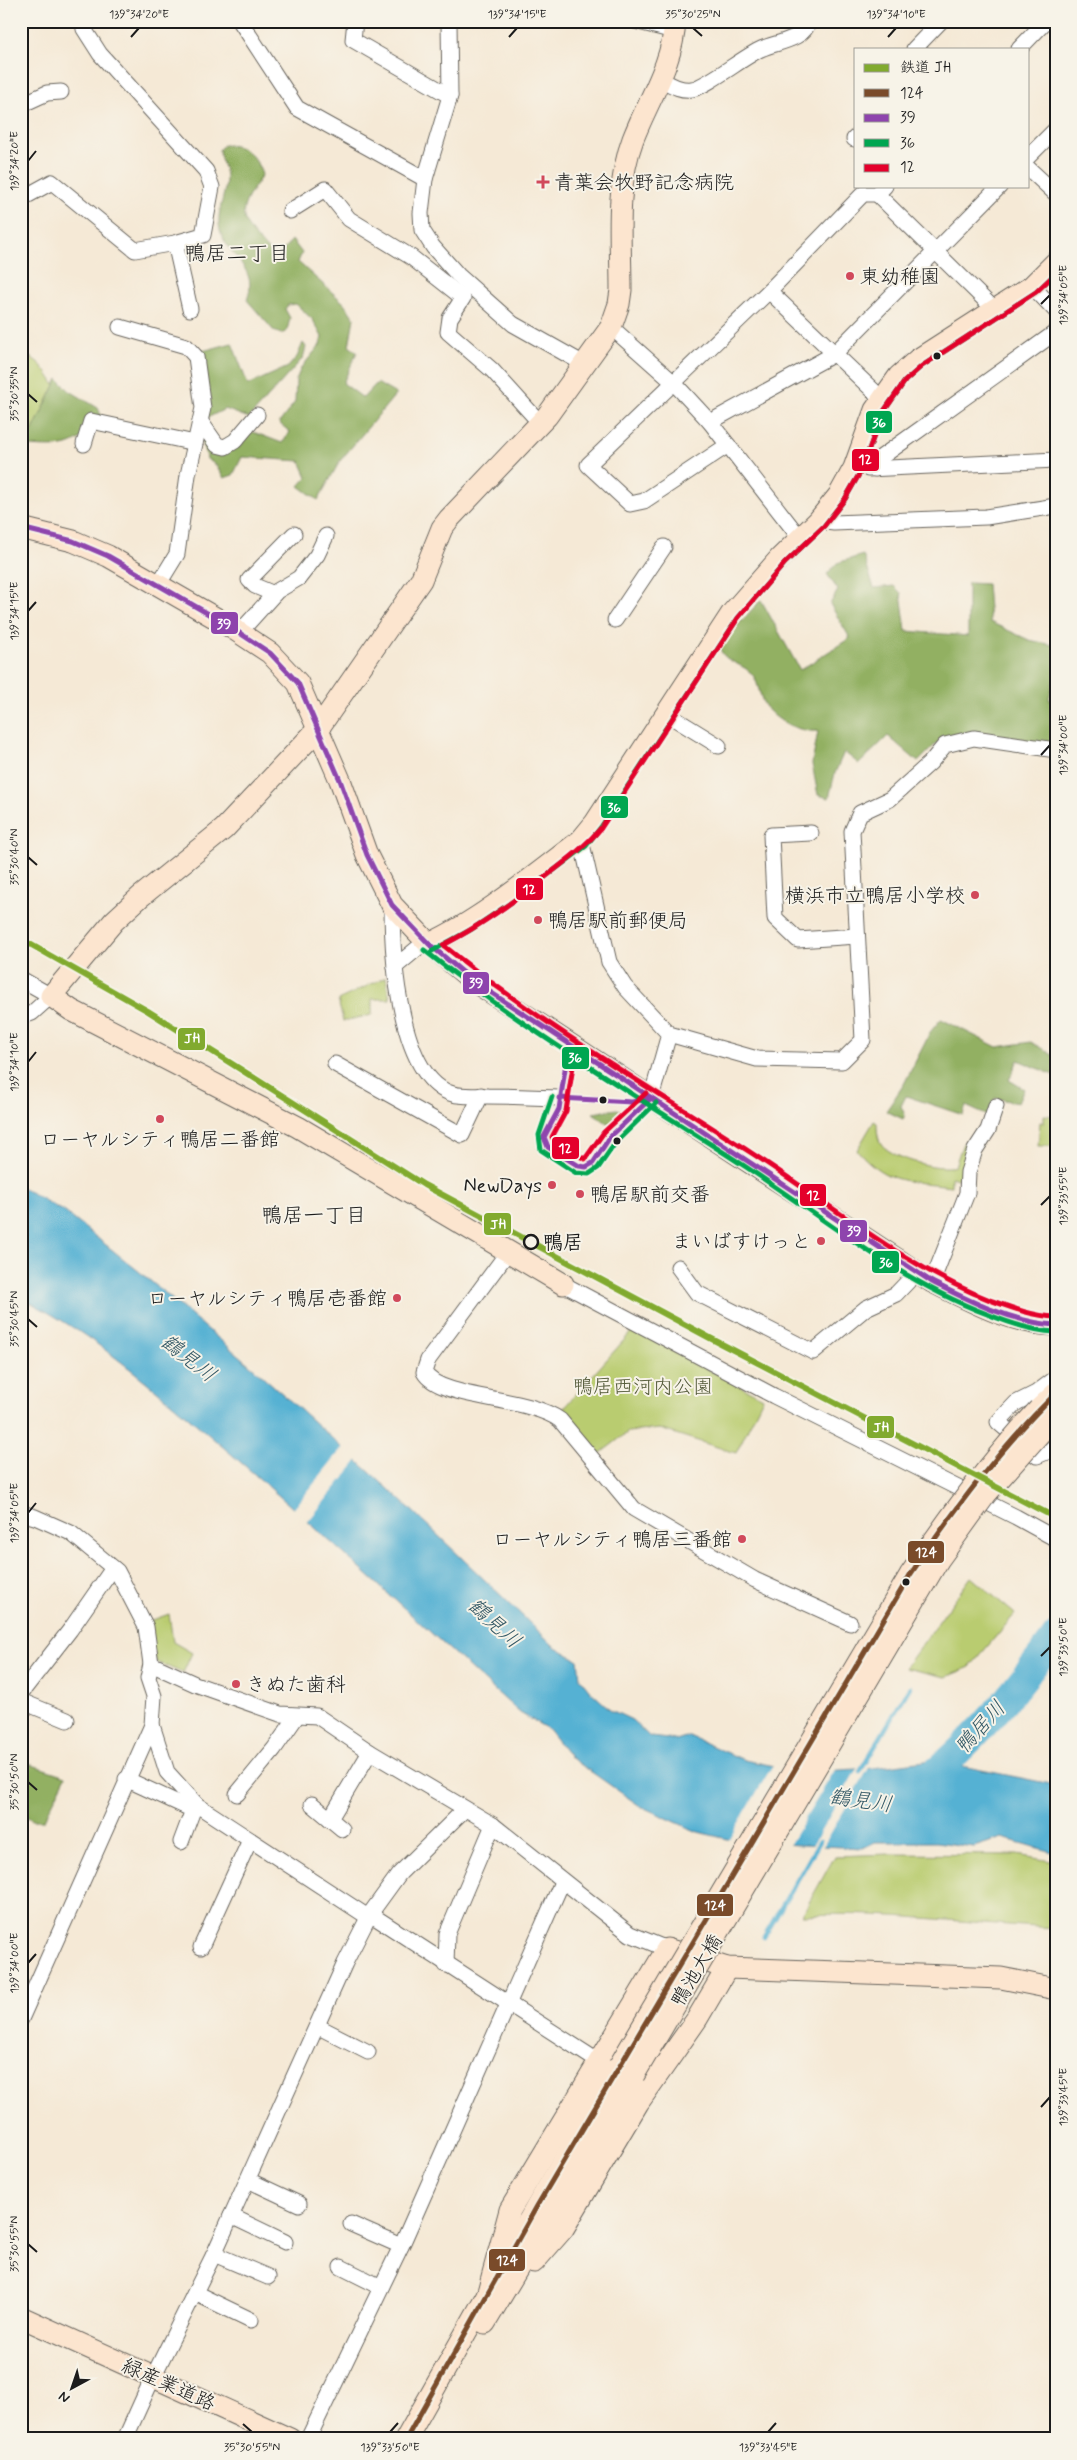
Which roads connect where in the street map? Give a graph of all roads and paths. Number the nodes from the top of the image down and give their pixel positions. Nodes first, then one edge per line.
1 (82, 21) edge
2 (240, 21) edge
3 (355, 21) edge
4 (449, 21) edge
5 (635, 21) edge
6 (809, 21) edge
7 (941, 21) edge
8 (1047, 21) edge
9 (675, 26) edge
10 (1056, 27) edge
11 (915, 48) edge
12 (1020, 48) edge
13 (660, 79) junction
14 (61, 92) dead end
15 (450, 96) junction
16 (21, 106) edge
17 (1056, 129) edge
18 (1030, 155) edge
19 (1030, 170) edge
20 (425, 179) junction
21 (998, 188) edge
22 (881, 190) edge
23 (1056, 194) edge
24 (21, 199) edge
25 (290, 211) dead end
26 (175, 243) junction
27 (936, 252) junction
28 (1056, 262) edge
29 (1032, 286) junction
30 (769, 291) junction
31 (190, 310) dead end
32 (1056, 310) edge
33 (996, 311) junction
34 (120, 327) dead end
35 (611, 327) junction
36 (1056, 332) edge
37 (834, 354) junction
38 (584, 364) junction
39 (674, 382) junction
40 (881, 398) junction
41 (257, 415) dead end
42 (200, 422) junction
43 (710, 422) junction
44 (541, 424) junction
45 (195, 443) junction
46 (84, 444) dead end
47 (728, 445) junction
48 (1056, 460) edge
49 (865, 468) junction
50 (1056, 506) edge
51 (818, 521) junction
52 (21, 528) edge
53 (294, 534) dead end
54 (326, 536) dead end
55 (800, 538) junction
56 (664, 547) dead end
57 (158, 585) junction
58 (274, 594) junction
59 (615, 620) dead end
60 (239, 633) junction
61 (667, 714) junction
62 (318, 729) junction
63 (719, 746) dead end
64 (1056, 750) edge
65 (810, 833) dead end
66 (581, 840) junction
67 (392, 905) junction
68 (857, 936) junction
69 (429, 944) junction
70 (395, 967) junction
71 (21, 979) edge
72 (51, 996) junction
73 (21, 1017) edge
74 (669, 1034) junction
75 (335, 1064) dead end
76 (482, 1095) junction
77 (560, 1098) dead end
78 (651, 1098) junction
79 (996, 1106) dead end
80 (508, 1252) junction
81 (678, 1267) dead end
82 (924, 1277) junction
83 (563, 1284) joint
84 (1056, 1325) edge
85 (1056, 1378) edge
86 (1056, 1393) edge
87 (1056, 1415) edge
88 (1056, 1444) edge
89 (21, 1513) edge
90 (1056, 1540) edge
91 (113, 1568) junction
92 (850, 1623) dead end
93 (151, 1664) junction
94 (22, 1701) edge
95 (297, 1716) junction
96 (67, 1720) dead end
97 (152, 1724) junction
98 (370, 1752) junction
99 (126, 1779) junction
100 (237, 1794) dead end
101 (312, 1804) dead end
102 (195, 1808) junction
103 (465, 1809) junction
104 (330, 1818) junction
105 (493, 1825) junction
106 (342, 1829) dead end
107 (250, 1840) junction
108 (181, 1842) dead end
109 (562, 1882) junction
110 (369, 1916) junction
111 (201, 1947) dead end
112 (667, 1949) junction
113 (446, 1965) junction
114 (727, 1968) junction
115 (1056, 1989) edge
116 (508, 2004) junction
117 (21, 2019) edge
118 (317, 2026) junction
119 (368, 2052) dead end
120 (617, 2068) junction
121 (248, 2180) junction
122 (300, 2204) dead end
123 (231, 2216) junction
124 (351, 2224) dead end
125 (285, 2242) dead end
126 (401, 2246) junction
127 (214, 2254) junction
128 (341, 2267) dead end
129 (268, 2277) dead end
130 (381, 2287) junction
131 (195, 2293) junction
132 (494, 2296) junction
133 (21, 2318) edge
134 (251, 2320) dead end
135 (153, 2377) junction
136 (125, 2439) edge
137 (290, 2439) edge
138 (308, 2439) edge
139 (406, 2439) edge
140 (410, 2439) edge

1 - 26 street
2 - 20 street
3 - 15 street
4 - 15 street
5 - 9 street
6 - 13 street
7 - 11 street
8 - 10 street
8 - 12 street
9 - 13 street
13 - 35 street
14 - 16 street
15 - 20 street
17 - 18 street
19 - 23 street
20 - 38 street
21 - 27 street
22 - 27 street
22 - 30 street
24 - 26 street
25 - 44 street
26 - 31 street
27 - 33 street
27 - 37 street
28 - 29 street
29 - 32 street
29 - 33 street
30 - 37 street
30 - 39 street
33 - 40 street
34 - 42 street
35 - 38 street
35 - 39 street
36 - 49 street
37 - 40 street
37 - 43 street
38 - 44 street
39 - 43 street
39 - 47 street
40 - 49 street
41 - 42 street
42 - 45 street
43 - 47 street
44 - 62 street
45 - 46 street
45 - 57 street
47 - 55 street
48 - 49 street
49 - 51 street
50 - 51 street
51 - 55 street
52 - 57 street
53 - 58 street
54 - 58 street
55 - 61 street
56 - 59 street
57 - 60 street
58 - 60 street
60 - 62 street
61 - 63 street
61 - 66 street
62 - 67 street
62 - 72 street
64 - 68 street
65 - 68 street
66 - 69 street
66 - 74 street
67 - 69 street
67 - 70 street
68 - 74 street
69 - 70 street
69 - 78 street
70 - 76 street
71 - 72 street
72 - 73 street
72 - 80 street
74 - 78 street
75 - 76 street
76 - 77 street
78 - 82 street
79 - 82 street
80 - 83 street
80 - 92 street
81 - 82 street
82 - 84 street
83 - 90 street
85 - 88 street
86 - 120 street, 鴨池大橋, bridge
87 - 120 street, 鴨池大橋, bridge
89 - 91 street
91 - 93 street
91 - 94 street
93 - 95 street
93 - 97 street
94 - 96 street
95 - 98 street
95 - 100 street
97 - 99 street
97 - 102 street
98 - 103 street
98 - 104 street
99 - 102 street
99 - 117 street
101 - 104 street
102 - 107 street
102 - 108 street
103 - 105 street
103 - 110 street
104 - 106 street
105 - 109 street
105 - 113 street
107 - 110 street
107 - 111 street
109 - 112 street
109 - 116 street
110 - 113 street
110 - 118 street
112 - 114 street
112 - 120 street
113 - 116 street
114 - 115 street
114 - 132 street
116 - 120 street
116 - 126 street
118 - 119 street
118 - 121 street
120 - 132 street
120 - 132 street
121 - 122 street
121 - 123 street
123 - 125 street
123 - 127 street
124 - 126 street
126 - 130 street
127 - 129 street
127 - 131 street
128 - 130 street
130 - 138 street
131 - 134 street
131 - 135 street
132 - 139 street
132 - 140 street
133 - 135 street, 緑産業道路
135 - 136 street
135 - 137 street, 緑産業道路

